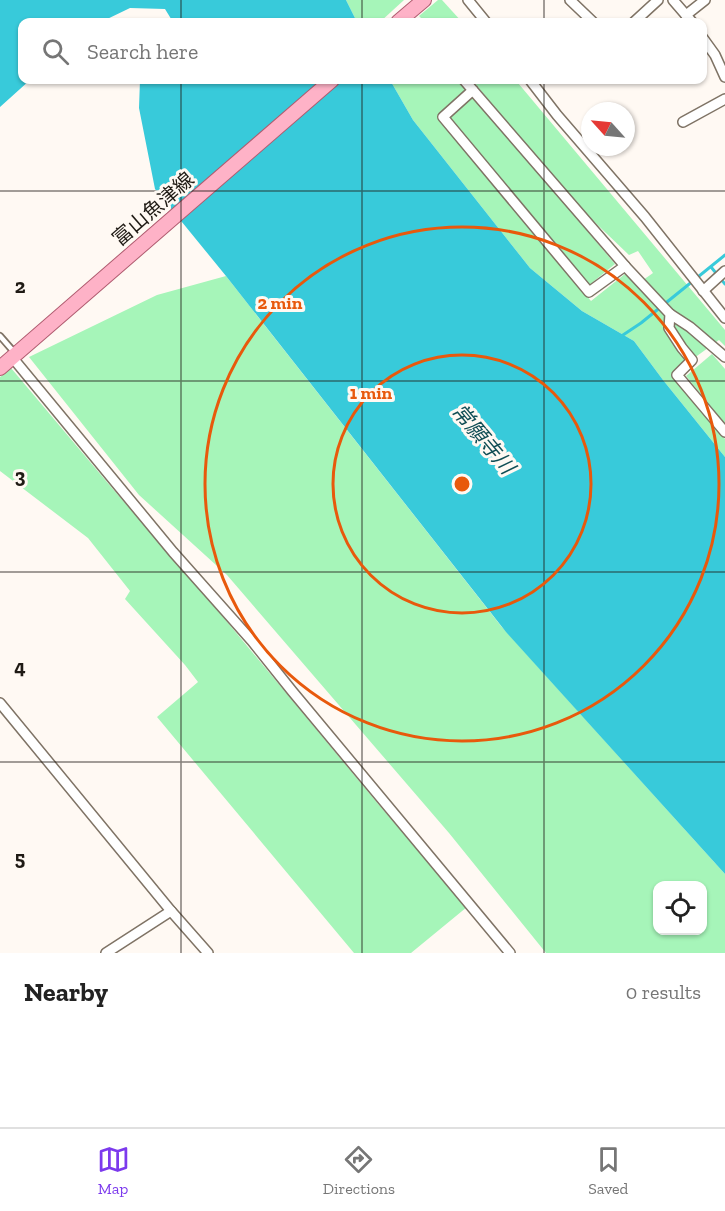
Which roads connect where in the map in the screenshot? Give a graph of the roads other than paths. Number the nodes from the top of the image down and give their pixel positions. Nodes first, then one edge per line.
1 (424, 0) edge
2 (468, 0) edge
3 (570, 0) edge
4 (658, 0) edge
5 (673, 0) edge
6 (705, 0) edge
7 (403, 18) edge
8 (483, 18) edge
9 (589, 18) edge
10 (638, 18) edge
11 (688, 18) edge
12 (690, 18) edge
13 (707, 45) edge
14 (725, 77) edge
15 (327, 84) edge
16 (468, 84) edge
17 (533, 84) edge
18 (473, 90) junction
19 (725, 99) edge
20 (683, 122) dead end
21 (625, 266) junction
22 (725, 271) edge
23 (703, 291) junction
24 (670, 314) junction
25 (725, 318) edge
26 (0, 336) edge
27 (16, 354) junction
28 (725, 357) edge
29 (0, 368) edge
30 (725, 432) edge
31 (0, 703) edge
32 (171, 911) junction
33 (106, 953) edge
34 (208, 953) edge
35 (510, 953) edge

1 - 7 main road
2 - 8 street
3 - 9 street
4 - 10 street
5 - 11 street
6 - 12 street
13 - 14 street
15 - 27 main road, 富山魚津線
16 - 18 street
17 - 23 street
18 - 21 street
18 - 21 street
19 - 20 street
21 - 24 street
22 - 23 street
23 - 25 street
24 - 28 street
24 - 30 street
26 - 27 lane
27 - 29 main road, 富山魚津線
27 - 35 street
31 - 32 street
32 - 33 street
32 - 34 street

